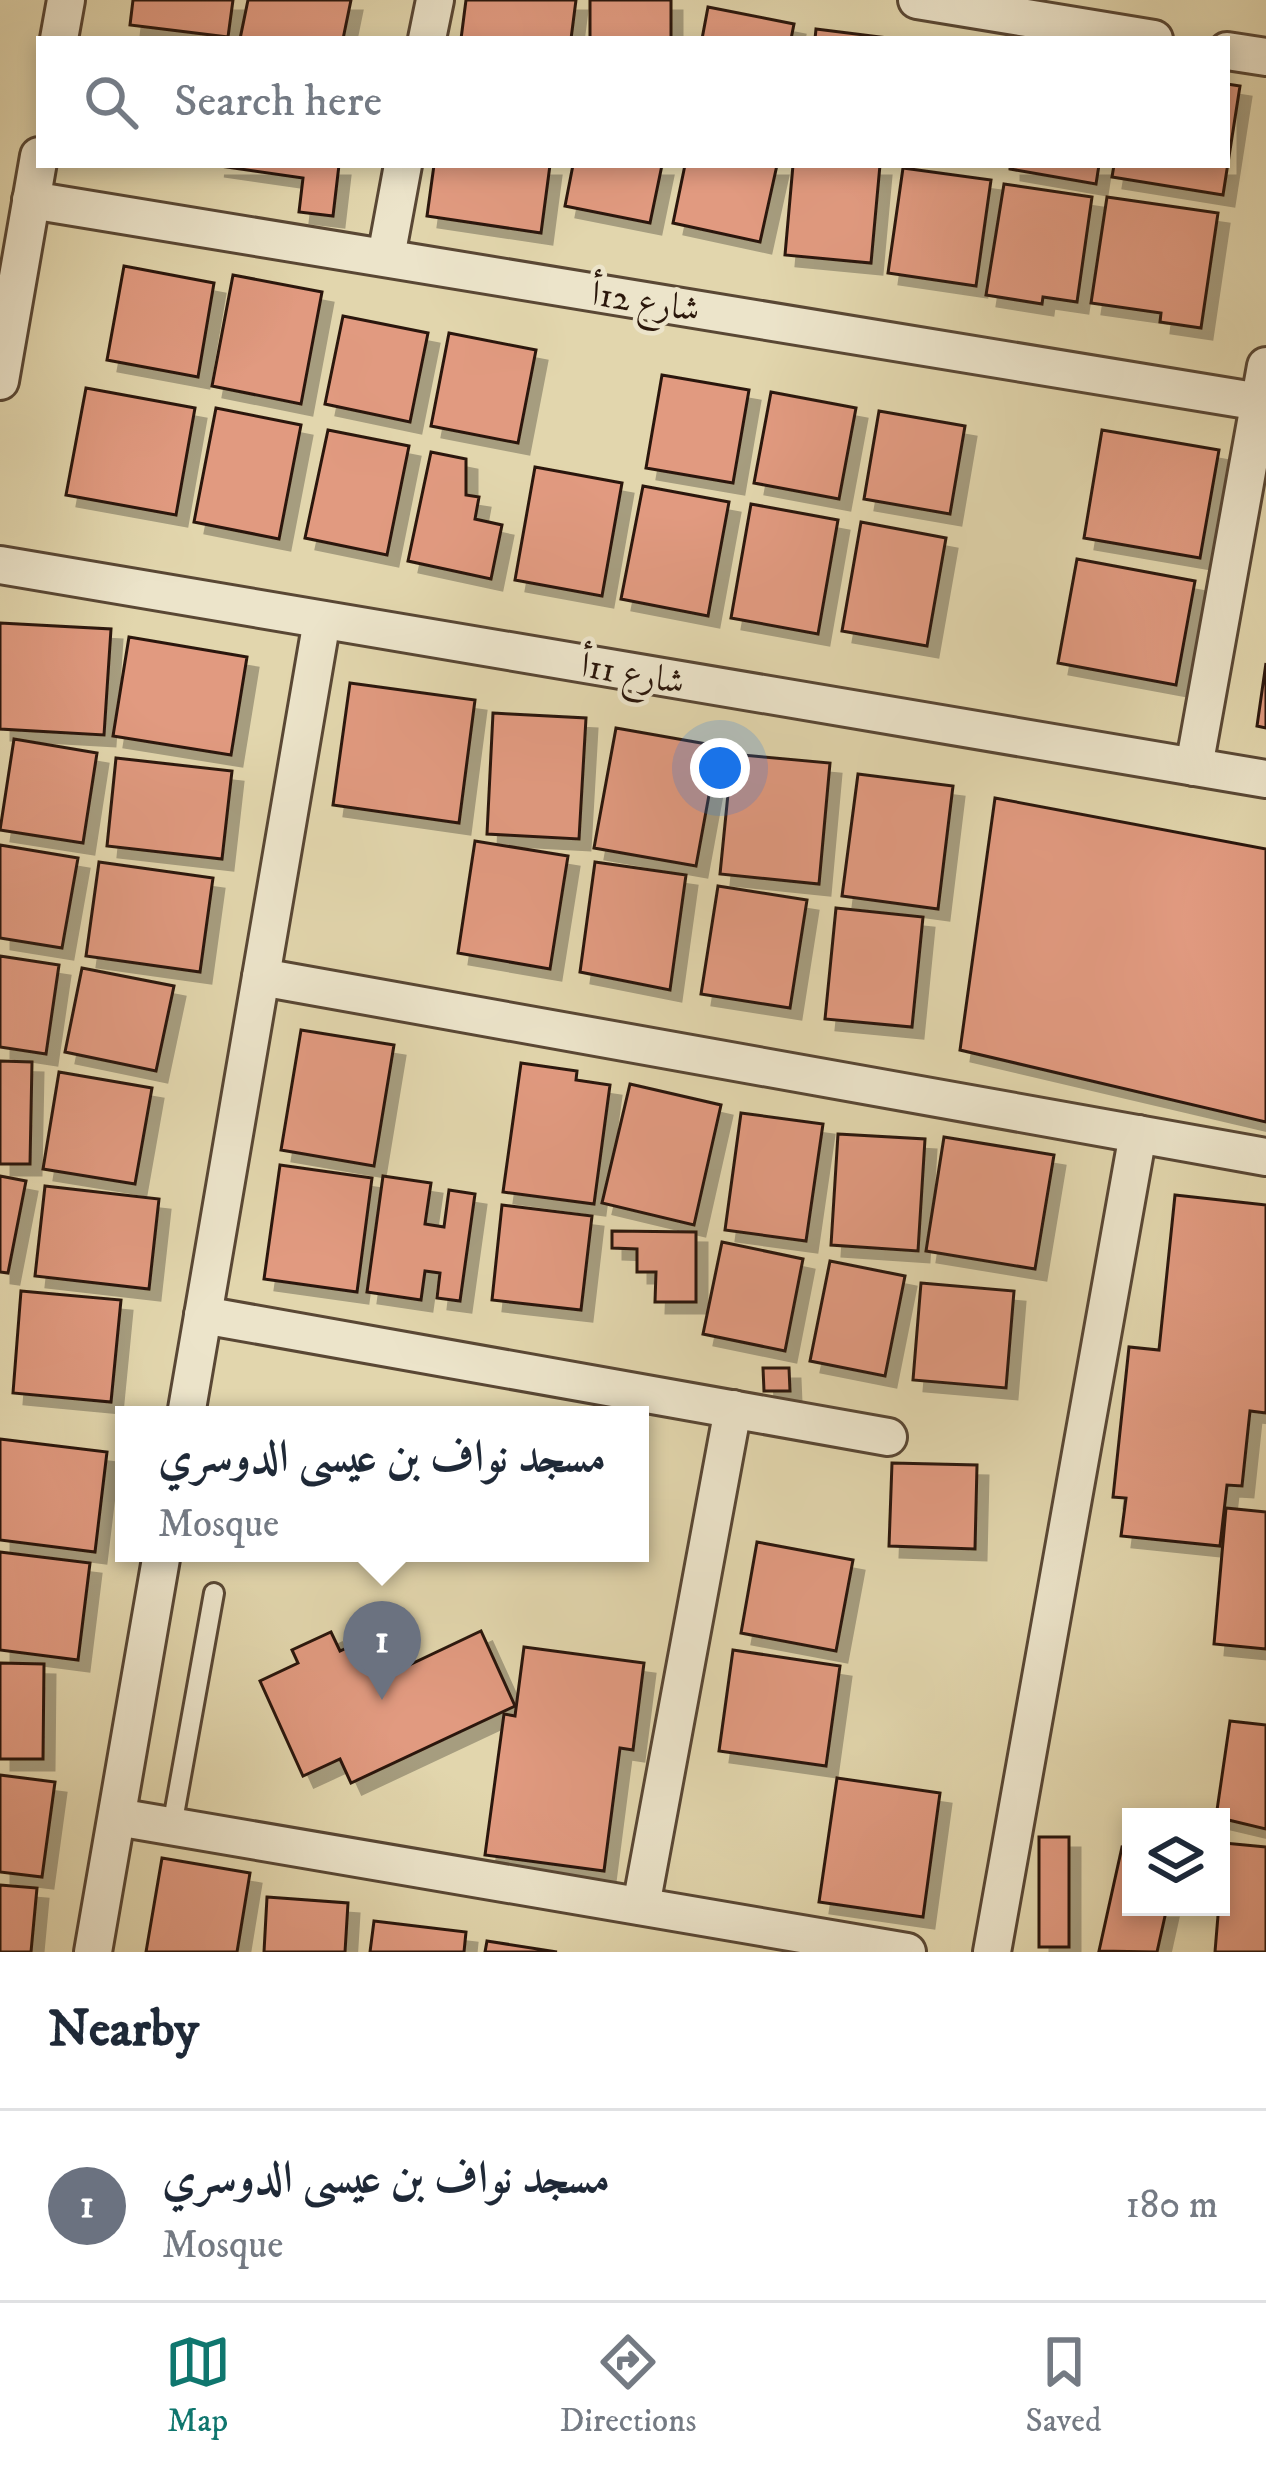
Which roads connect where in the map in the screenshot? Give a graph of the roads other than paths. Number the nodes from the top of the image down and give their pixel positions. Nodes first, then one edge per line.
1 (66, 0) edge
2 (435, 0) edge
3 (916, 0) edge
4 (60, 36) edge
5 (428, 36) edge
6 (1136, 36) edge
7 (1230, 51) edge
8 (1266, 57) edge
9 (37, 168) edge
10 (403, 168) edge
11 (32, 200) junction
12 (386, 256) junction
13 (0, 381) edge
14 (1263, 384) edge
15 (0, 565) edge
16 (322, 620) junction
17 (1194, 767) junction
18 (1266, 779) edge
19 (261, 977) junction
20 (1138, 1134) junction
21 (1266, 1157) edge
22 (203, 1315) junction
23 (188, 1406) edge
24 (733, 1409) junction
25 (889, 1437) dead end
26 (160, 1562) edge
27 (214, 1593) dead end
28 (117, 1816) junction
29 (172, 1826) junction
30 (641, 1906) junction
31 (94, 1952) edge
32 (907, 1952) edge
33 (992, 1952) edge

1 - 4 street
2 - 5 street
3 - 6 street
7 - 8 street
9 - 11 street
10 - 12 street
11 - 12 street, شارع 12أ
11 - 13 street
12 - 14 street, شارع 12أ
14 - 17 street
15 - 16 street, شارع 11أ
16 - 17 street, شارع 11أ
16 - 19 street
17 - 18 street, شارع 11أ
19 - 20 street
19 - 22 street
20 - 21 street
20 - 33 street
22 - 23 street
22 - 24 street
24 - 25 street
24 - 30 street
26 - 28 street
27 - 29 lane
28 - 29 street
28 - 31 street
29 - 30 street
30 - 32 street

